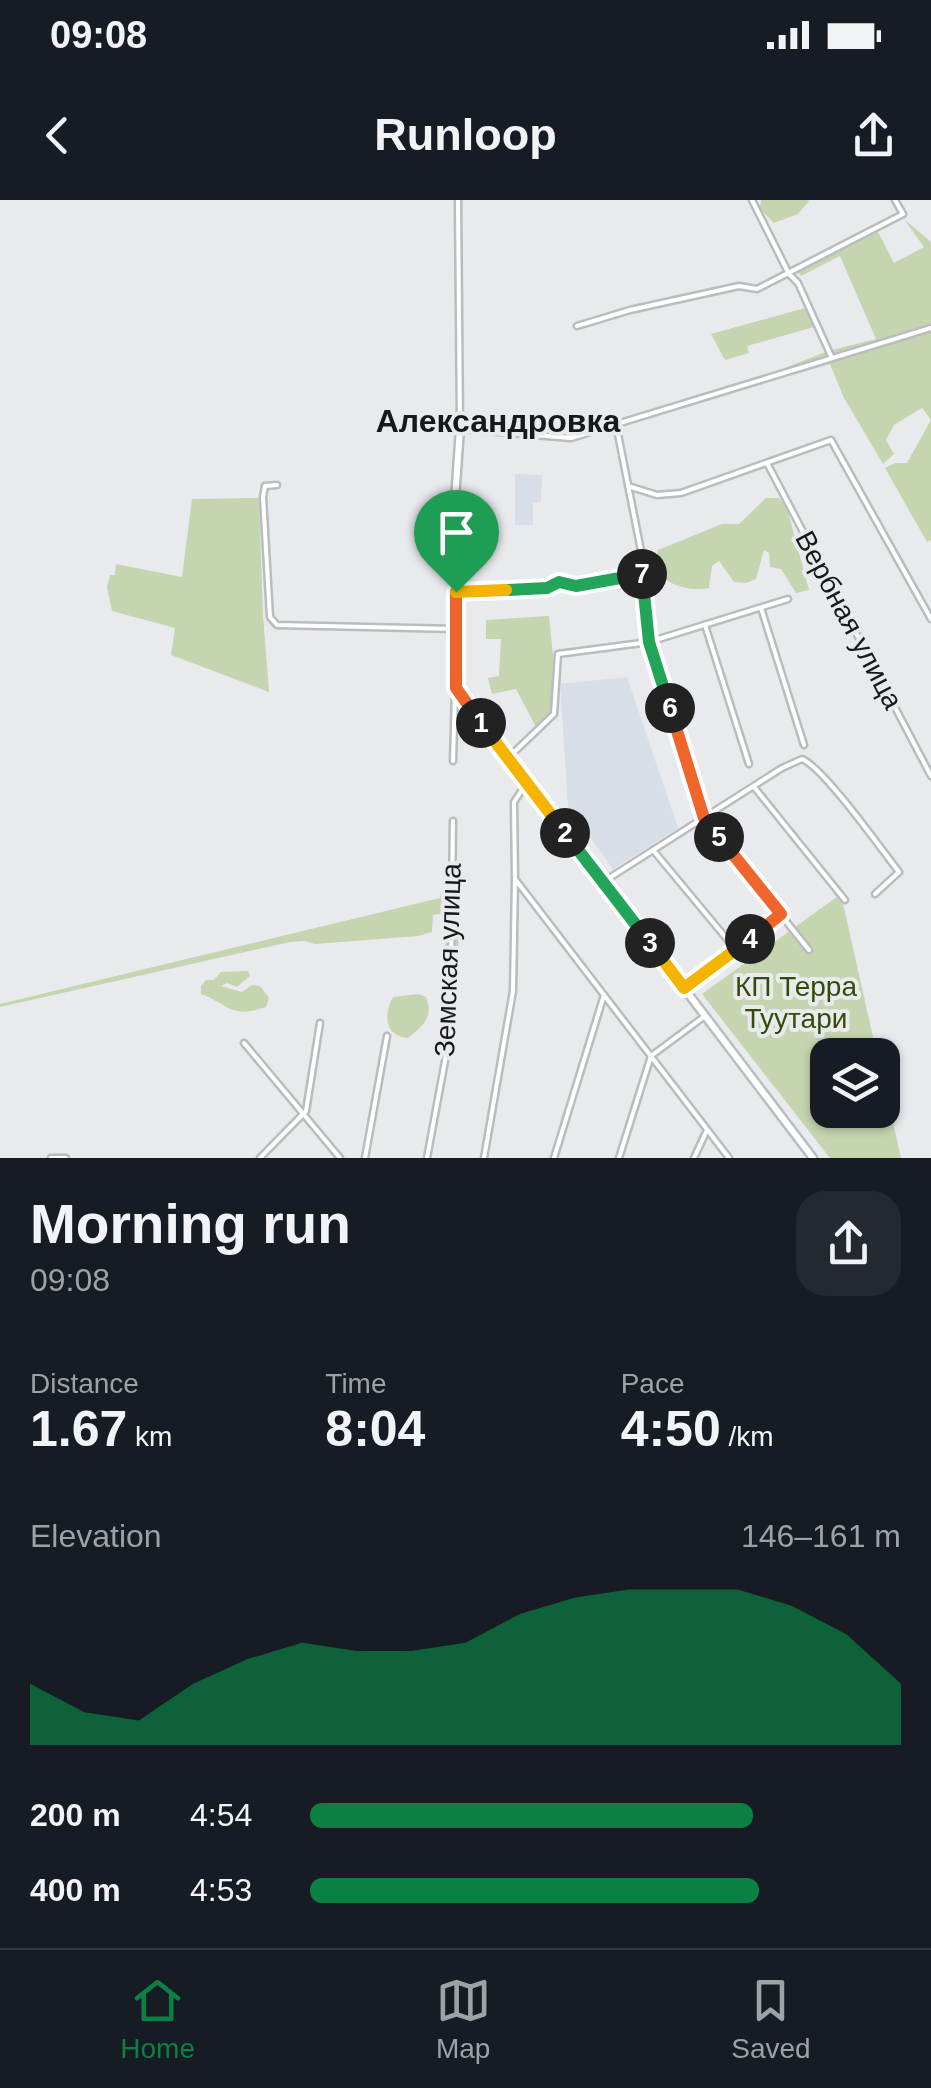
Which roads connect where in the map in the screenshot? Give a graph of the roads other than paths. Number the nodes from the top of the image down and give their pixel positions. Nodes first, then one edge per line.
1 (458, 200) edge
2 (752, 200) edge
3 (895, 200) edge
4 (789, 274) junction
5 (577, 326) dead end
6 (931, 328) edge
7 (831, 357) junction
8 (616, 424) junction
9 (460, 430) junction
10 (767, 464) junction
11 (277, 485) dead end
12 (628, 486) junction
13 (644, 566) dead end
14 (456, 592) junction
15 (788, 599) dead end
16 (761, 608) junction
17 (931, 618) edge
18 (705, 625) junction
19 (456, 628) junction
20 (649, 642) junction
21 (456, 688) junction
22 (804, 745) dead end
23 (507, 758) junction
24 (453, 761) dead end
25 (749, 764) dead end
26 (931, 776) edge
27 (526, 784) junction
28 (754, 786) junction
29 (704, 818) junction
30 (453, 821) dead end
31 (654, 850) junction
32 (514, 879) junction
33 (603, 882) junction
34 (875, 894) dead end
35 (845, 900) dead end
36 (781, 914) junction
37 (736, 950) junction
38 (810, 950) dead end
39 (684, 988) junction
40 (604, 996) junction
41 (705, 1016) junction
42 (320, 1023) dead end
43 (387, 1036) dead end
44 (244, 1043) dead end
45 (651, 1056) junction
46 (303, 1114) junction
47 (707, 1130) junction
48 (51, 1158) edge
49 (66, 1158) edge
50 (260, 1158) edge
51 (340, 1158) edge
52 (365, 1158) edge
53 (427, 1158) edge
54 (484, 1158) edge
55 (554, 1158) edge
56 (619, 1158) edge
57 (694, 1158) edge
58 (729, 1158) edge
59 (813, 1158) edge

1 - 9 street
2 - 4 street
3 - 4 street
4 - 5 street
4 - 7 street
6 - 7 street
7 - 8 street
8 - 9 street
8 - 12 street
9 - 14 street
10 - 12 street
10 - 17 street
10 - 26 street, Вербная улица
11 - 19 street
12 - 13 street
14 - 19 street
14 - 20 street
15 - 16 street
16 - 18 street
16 - 22 street
18 - 20 street
18 - 25 street
19 - 21 street
20 - 23 street
20 - 29 street
21 - 23 street
21 - 24 street
23 - 27 street
27 - 32 street
27 - 33 street
28 - 29 street
28 - 34 street
28 - 35 street
29 - 31 street
29 - 36 street
30 - 53 street, Земская улица
31 - 33 street
31 - 37 street
32 - 40 street
32 - 54 street
33 - 39 street
36 - 37 street
36 - 38 street
37 - 39 street
39 - 41 street
40 - 45 street
40 - 55 street
41 - 45 street
41 - 59 street
42 - 46 street
43 - 52 street
44 - 46 street
45 - 47 street
45 - 56 street
46 - 50 street
46 - 51 street
47 - 57 street
47 - 58 street
48 - 49 street

